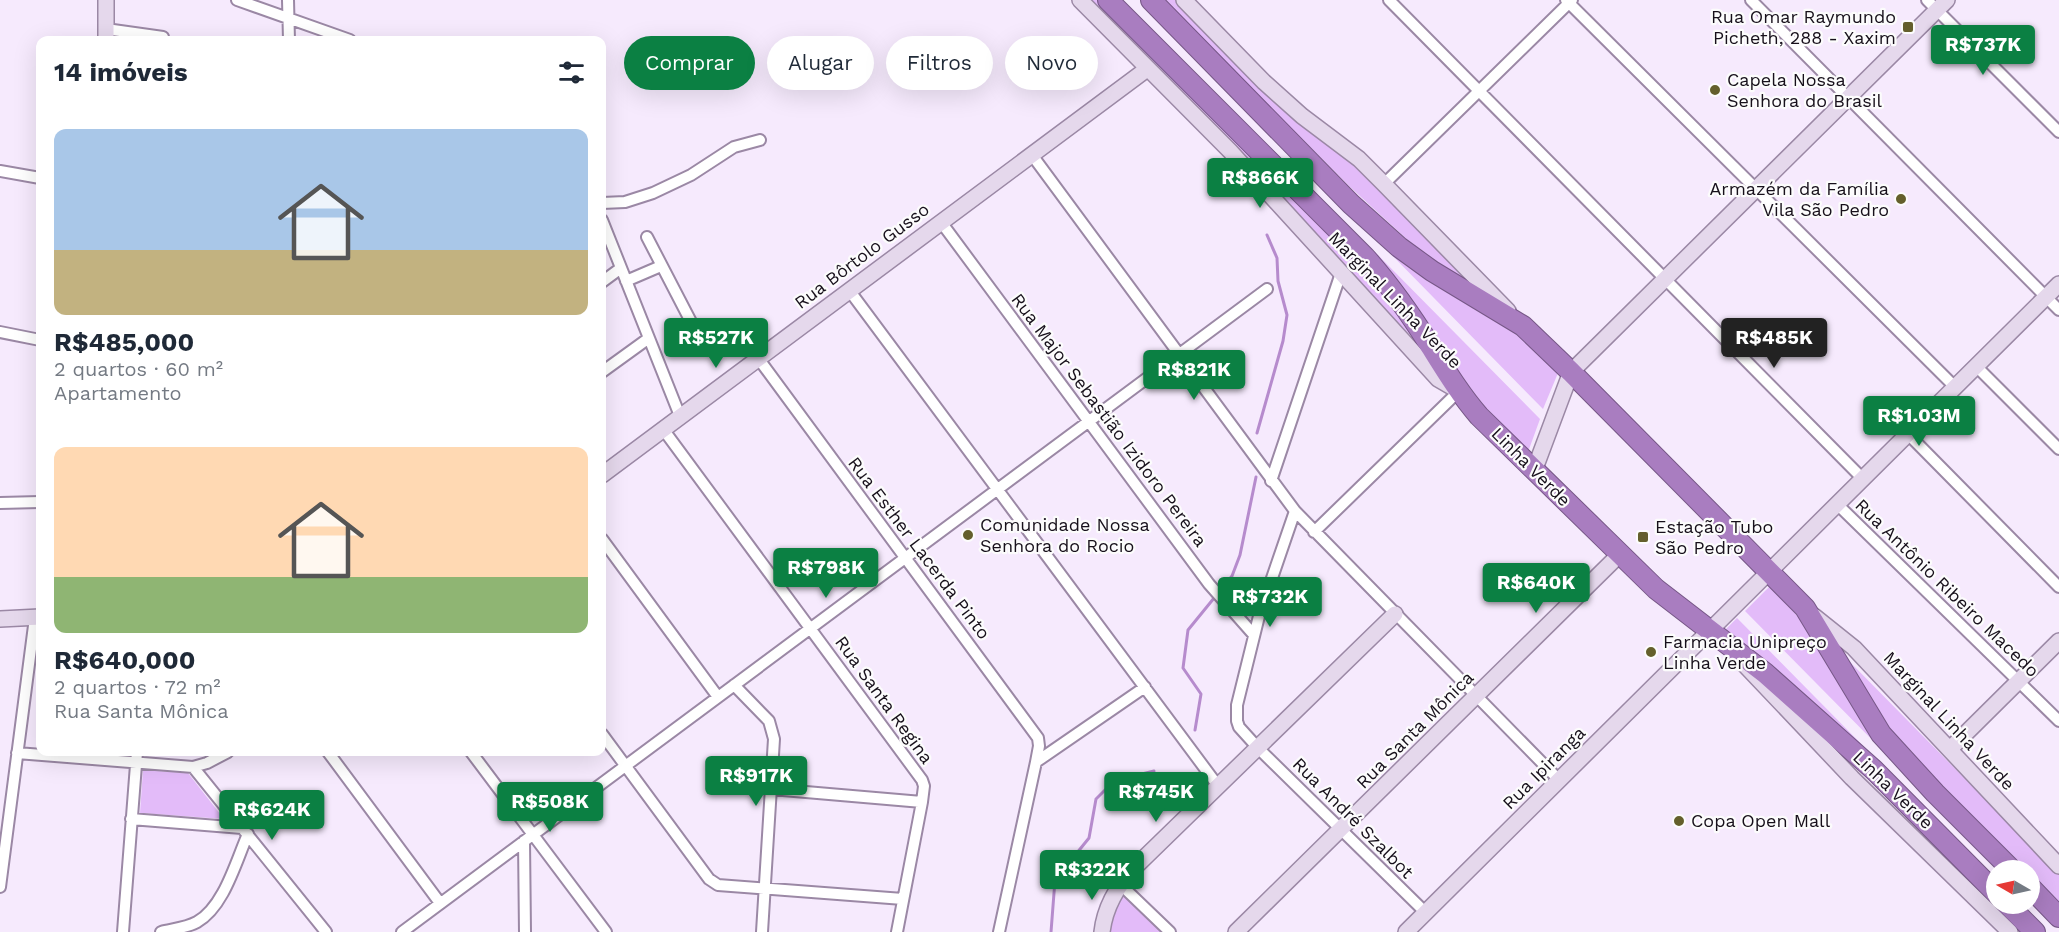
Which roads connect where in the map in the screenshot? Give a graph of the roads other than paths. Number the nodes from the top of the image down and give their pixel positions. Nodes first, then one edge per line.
1 (105, 0) edge
2 (237, 0) edge
3 (288, 0) edge
4 (1080, 0) edge
5 (1108, 0) edge
6 (1151, 0) edge
7 (1184, 0) edge
8 (1389, 0) edge
9 (1751, 0) edge
10 (1569, 1) edge
11 (1937, 3) edge
12 (288, 18) junction
13 (106, 35) edge
14 (134, 36) edge
15 (289, 36) edge
16 (339, 36) edge
17 (1147, 69) junction
18 (1479, 91) junction
19 (1848, 99) junction
20 (2059, 132) edge
21 (760, 140) dead end
22 (1032, 154) junction
23 (0, 171) edge
24 (36, 177) edge
25 (1384, 184) junction
26 (1756, 189) junction
27 (606, 203) edge
28 (941, 222) junction
29 (606, 230) edge
30 (647, 237) dead end
31 (661, 266) junction
32 (621, 268) junction
33 (1341, 273) junction
34 (606, 279) edge
35 (1665, 279) junction
36 (626, 281) junction
37 (2059, 284) edge
38 (1267, 289) dead end
39 (849, 290) junction
40 (2046, 297) junction
41 (2059, 310) edge
42 (1523, 326) junction
43 (0, 333) edge
44 (649, 338) junction
45 (36, 339) edge
46 (702, 343) dead end
47 (1179, 355) junction
48 (758, 358) junction
49 (1976, 366) junction
50 (606, 369) edge
51 (1571, 372) junction
52 (1955, 387) junction
53 (1459, 392) junction
54 (680, 416) junction
55 (1089, 422) junction
56 (663, 429) junction
57 (1908, 434) junction
58 (2059, 449) edge
59 (1534, 471) junction
60 (606, 472) edge
61 (1863, 479) junction
62 (1271, 481) junction
63 (998, 489) junction
64 (36, 502) edge
65 (0, 503) edge
66 (1837, 504) junction
67 (1295, 511) junction
68 (1314, 532) junction
69 (606, 544) edge
70 (1619, 555) junction
71 (905, 558) junction
72 (1768, 573) junction
73 (2059, 586) edge
74 (1805, 608) junction
75 (1395, 614) junction
76 (36, 617) edge
77 (0, 619) edge
78 (811, 628) junction
79 (36, 630) edge
80 (1709, 631) junction
81 (1254, 635) junction
82 (2059, 640) edge
83 (1725, 643) junction
84 (2019, 680) junction
85 (734, 685) junction
86 (1145, 687) junction
87 (1477, 696) junction
88 (718, 697) junction
89 (2059, 721) edge
90 (606, 740) edge
91 (1258, 748) junction
92 (1950, 749) junction
93 (17, 753) junction
94 (36, 754) edge
95 (106, 756) edge
96 (220, 756) edge
97 (331, 756) edge
98 (474, 756) edge
99 (136, 757) edge
100 (1036, 762) junction
101 (625, 766) junction
102 (193, 768) junction
103 (1559, 780) junction
104 (1218, 786) junction
105 (771, 789) junction
106 (922, 802) junction
107 (132, 819) junction
108 (1342, 830) junction
109 (245, 831) junction
110 (533, 834) junction
111 (524, 841) junction
112 (2002, 860) edge
113 (2059, 866) edge
114 (1986, 883) edge
115 (1120, 884) junction
116 (0, 887) edge
117 (764, 889) junction
118 (2040, 897) edge
119 (903, 899) junction
120 (440, 903) junction
121 (1425, 912) junction
122 (2017, 914) edge
123 (2059, 917) edge
124 (123, 932) edge
125 (161, 932) edge
126 (326, 932) edge
127 (402, 932) edge
128 (525, 932) edge
129 (606, 932) edge
130 (762, 932) edge
131 (897, 932) edge
132 (999, 932) edge
133 (1102, 932) edge
134 (1170, 932) edge
135 (1236, 932) edge
136 (1406, 932) edge
137 (2010, 932) edge
138 (2035, 932) edge

1 - 13 main road
2 - 12 street
3 - 12 street
4 - 17 main road, Marginal Linha Verde
5 - 53 highway, Linha Verde
6 - 42 highway, Linha Verde
7 - 25 main road
8 - 18 street
9 - 19 street
10 - 18 street
10 - 26 street
11 - 19 main road
11 - 20 street
12 - 15 street
12 - 16 street
13 - 14 street
17 - 22 main road, Rua Bôrtolo Gusso
17 - 33 main road, Marginal Linha Verde
18 - 25 street
18 - 35 street
19 - 26 main road
19 - 40 street
21 - 27 street
22 - 28 main road, Rua Bôrtolo Gusso
22 - 47 street
23 - 24 street
25 - 42 main road
26 - 35 main road
26 - 52 street
28 - 39 main road, Rua Bôrtolo Gusso
28 - 55 street, Rua Major Sebastião Izidoro Pereira
29 - 32 street
30 - 31 street
31 - 36 street
31 - 46 street
32 - 34 street
32 - 36 street
33 - 53 main road, Marginal Linha Verde
33 - 62 street
35 - 51 main road
35 - 61 street
36 - 44 street
37 - 40 main road, Rua Ipiranga
38 - 47 street
39 - 48 main road, Rua Bôrtolo Gusso
39 - 63 street
40 - 41 street
40 - 49 main road, Rua Ipiranga
42 - 51 highway, Linha Verde
43 - 45 street
44 - 50 street
44 - 54 street
47 - 55 street
47 - 62 street
48 - 54 main road, Rua Bôrtolo Gusso
48 - 71 street, Rua Esther Lacerda Pinto
49 - 52 main road, Rua Ipiranga
49 - 58 street
51 - 59 main road
51 - 72 highway, Linha Verde
52 - 57 main road, Rua Ipiranga
53 - 59 highway, Linha Verde
53 - 68 street
54 - 56 main road, Rua Bôrtolo Gusso
55 - 63 street
55 - 81 street, Rua Major Sebastião Izidoro Pereira
56 - 60 main road, Rua Bôrtolo Gusso
56 - 78 street, Rua Santa Regina
57 - 61 main road, Rua Ipiranga
57 - 73 street
59 - 70 highway, Linha Verde
61 - 66 main road, Rua Ipiranga
62 - 67 street
63 - 71 street
63 - 86 street
64 - 65 street
66 - 72 main road, Rua Ipiranga
66 - 84 street, Rua Antônio Ribeiro Macedo
67 - 68 street
67 - 81 street, Rua André Szalbot
68 - 75 street
69 - 88 street
70 - 80 highway, Linha Verde
70 - 87 main road, Rua Santa Mônica
71 - 78 street
71 - 100 street, Rua Esther Lacerda Pinto
72 - 74 highway, Linha Verde
72 - 80 main road, Rua Ipiranga
74 - 92 main road, Marginal Linha Verde
74 - 112 highway, Linha Verde
75 - 87 street
75 - 91 main road
76 - 77 main road
78 - 85 street
78 - 106 street, Rua Santa Regina
79 - 93 street
80 - 83 highway, Linha Verde
80 - 103 main road, Rua Ipiranga
81 - 91 street, Rua André Szalbot
82 - 84 main road
83 - 114 highway, Linha Verde
83 - 137 main road
84 - 89 street, Rua Antônio Ribeiro Macedo
84 - 92 main road
85 - 88 street
85 - 105 street
86 - 100 street
86 - 104 street
87 - 103 street
87 - 108 main road, Rua Santa Mônica
88 - 101 street
90 - 101 street
91 - 104 main road
91 - 108 street, Rua André Szalbot
92 - 113 main road, Marginal Linha Verde
93 - 94 street
93 - 116 street
95 - 99 street
96 - 102 street
97 - 120 street
98 - 110 street
99 - 102 street
99 - 107 street
100 - 132 street, Rua Esther Lacerda Pinto
101 - 110 street
101 - 117 street
102 - 109 street
103 - 121 main road, Rua Ipiranga
104 - 115 main road
105 - 106 street
105 - 117 street
106 - 119 street, Rua Santa Regina
107 - 109 street
107 - 124 street
108 - 121 street, Rua André Szalbot
108 - 135 main road, Rua Santa Mônica
109 - 125 street
109 - 126 street
110 - 111 street
110 - 129 street
111 - 120 street
111 - 128 street
115 - 133 main road
115 - 134 street
117 - 119 street
117 - 130 street
118 - 123 highway
119 - 131 street, Rua Santa Regina
120 - 127 street
121 - 136 main road, Rua Ipiranga
122 - 138 highway

